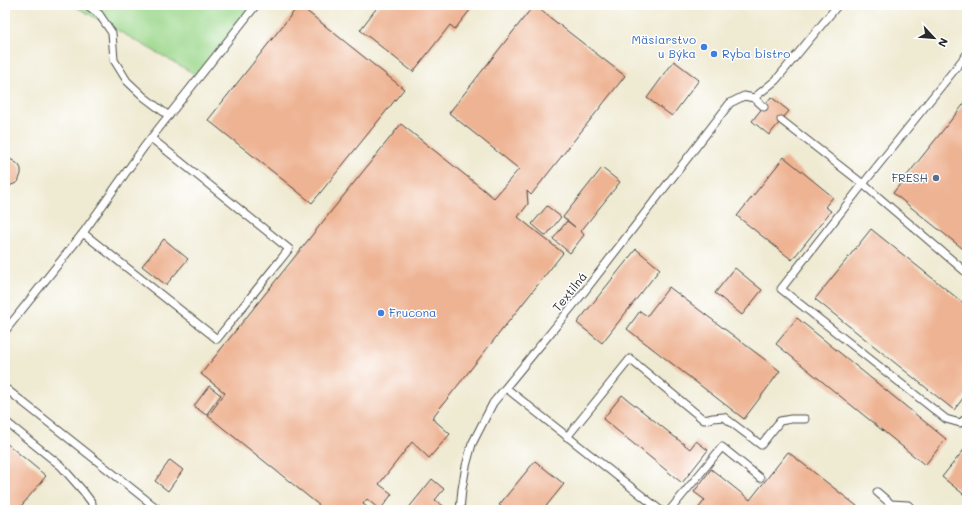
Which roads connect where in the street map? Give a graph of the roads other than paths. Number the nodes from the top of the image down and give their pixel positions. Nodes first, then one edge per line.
1 (87, 5) edge
2 (256, 5) edge
3 (838, 5) edge
4 (967, 54) edge
5 (754, 98) junction
6 (764, 107) dead end
7 (168, 116) junction
8 (780, 120) dead end
9 (151, 138) junction
10 (863, 184) junction
11 (83, 233) junction
12 (967, 273) edge
13 (5, 331) edge
14 (5, 388) edge
15 (506, 388) junction
16 (967, 418) edge
17 (805, 419) dead end
18 (5, 421) edge
19 (567, 437) junction
20 (760, 478) dead end
21 (877, 492) dead end
22 (92, 510) edge
23 (159, 510) edge
24 (460, 510) edge
25 (660, 510) edge
26 (670, 510) edge
27 (914, 510) edge

1 - 7 lane
2 - 7 lane
3 - 5 lane
4 - 10 lane
5 - 6 lane
5 - 15 lane, Textilná
7 - 9 lane
8 - 10 lane
9 - 11 lane
9 - 11 lane
10 - 12 lane
10 - 16 lane
11 - 13 lane
14 - 23 lane
15 - 19 lane
15 - 24 lane, Textilná
17 - 19 lane
18 - 22 lane
19 - 25 lane
20 - 26 lane
21 - 27 lane

